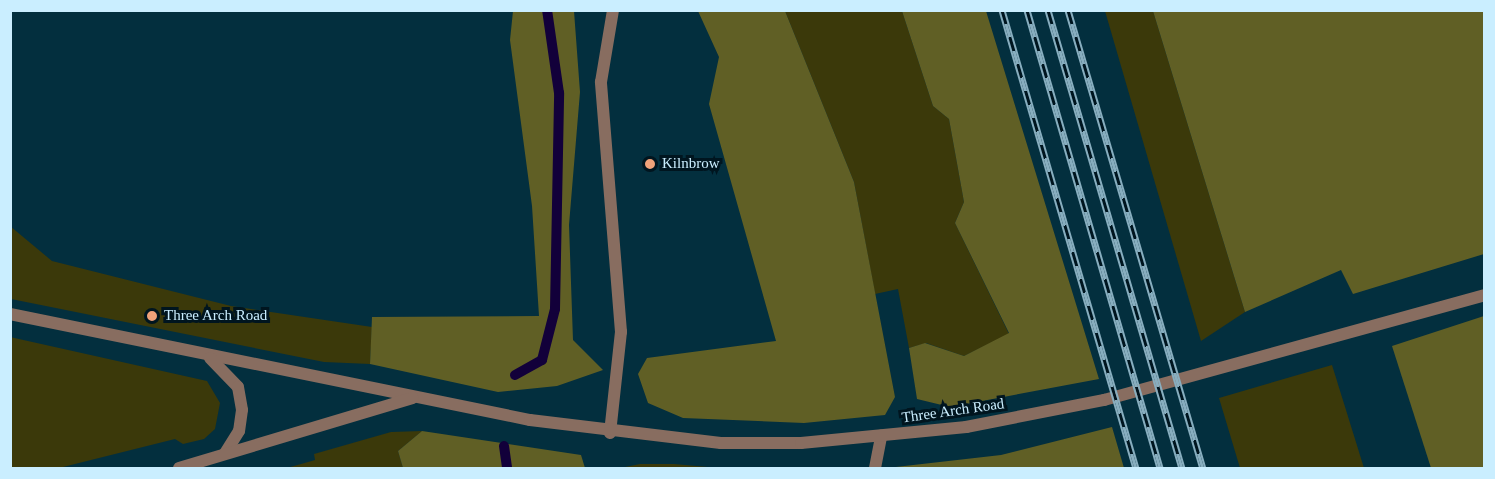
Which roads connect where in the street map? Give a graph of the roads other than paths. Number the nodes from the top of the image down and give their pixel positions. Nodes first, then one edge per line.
1 (613, 10) edge
2 (1485, 295) edge
3 (10, 314) edge
4 (210, 358) junction
5 (414, 397) junction
6 (610, 433) junction
7 (881, 436) junction
8 (225, 453) junction
9 (179, 468) edge
10 (875, 468) edge

1 - 6 street
2 - 7 street, Three Arch Road
3 - 4 street, Three Arch Road
4 - 5 street, Three Arch Road
4 - 8 street
5 - 6 street, Three Arch Road
5 - 8 street, Three Arch Road
6 - 7 street, Three Arch Road
7 - 10 street
8 - 9 street, Three Arch Road

